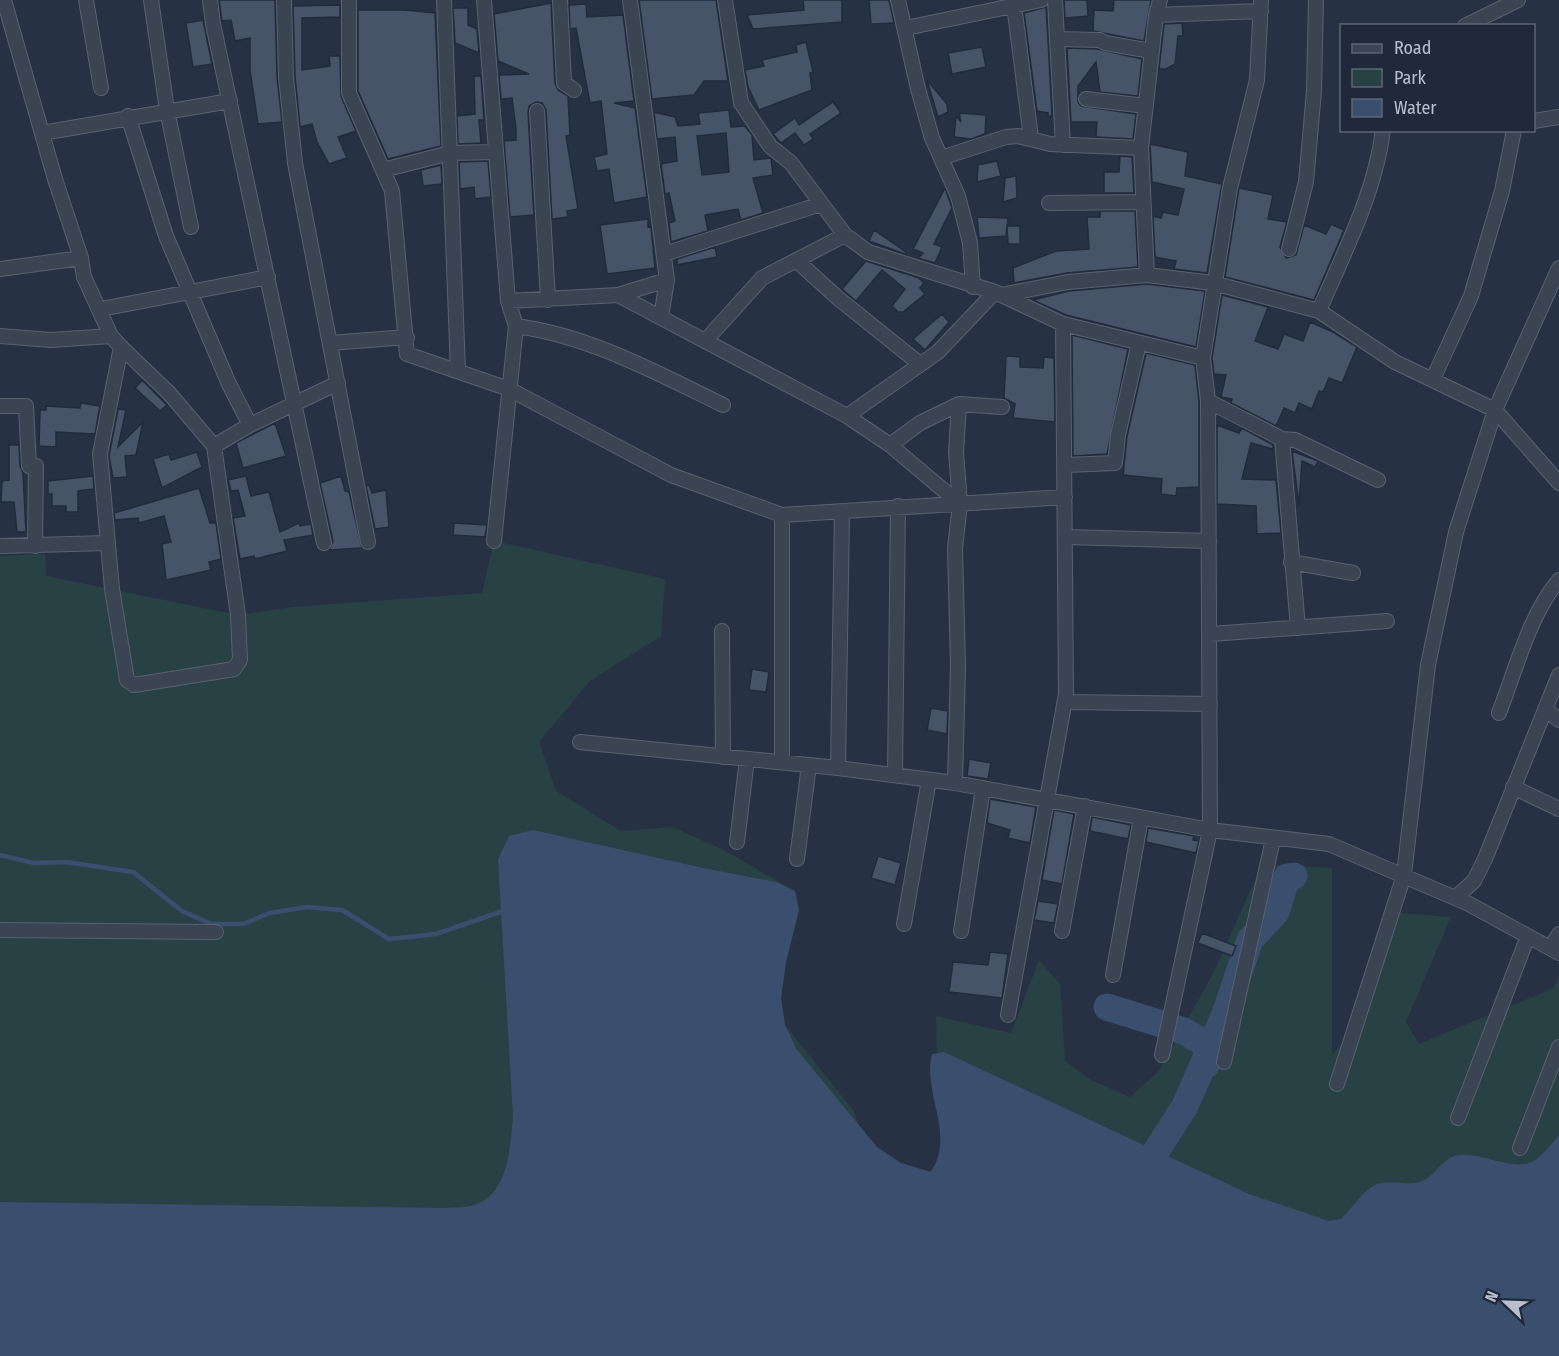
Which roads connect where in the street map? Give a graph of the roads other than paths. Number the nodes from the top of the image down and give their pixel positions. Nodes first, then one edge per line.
1 (4, 0) edge
2 (86, 0) edge
3 (151, 0) edge
4 (210, 0) edge
5 (284, 0) edge
6 (348, 0) edge
7 (444, 0) edge
8 (484, 0) edge
9 (560, 0) edge
10 (630, 0) edge
11 (725, 0) edge
12 (898, 0) edge
13 (1041, 0) edge
14 (1055, 0) edge
15 (1160, 0) edge
16 (1316, 0) edge
17 (1518, 0) edge
18 (1014, 5) junction
19 (1261, 5) edge
20 (1156, 15) junction
21 (1469, 24) edge
22 (906, 28) junction
23 (1056, 39) junction
24 (1151, 51) junction
25 (101, 88) dead end
26 (574, 90) dead end
27 (1086, 99) dead end
28 (230, 101) junction
29 (1146, 106) junction
30 (167, 110) junction
31 (537, 111) dead end
32 (128, 116) junction
33 (1559, 117) edge
34 (1535, 121) edge
35 (1383, 132) edge
36 (1514, 132) edge
37 (42, 133) junction
38 (1031, 138) junction
39 (1063, 145) junction
40 (1140, 148) junction
41 (495, 152) junction
42 (450, 153) junction
43 (941, 158) junction
44 (383, 170) junction
45 (1049, 202) dead end
46 (1143, 202) junction
47 (820, 204) junction
48 (191, 226) dead end
49 (846, 235) junction
50 (1289, 249) dead end
51 (664, 254) junction
52 (81, 258) junction
53 (797, 261) junction
54 (1559, 268) edge
55 (0, 269) edge
56 (1147, 274) junction
57 (268, 277) junction
58 (667, 280) junction
59 (1213, 283) junction
60 (973, 287) junction
61 (189, 292) junction
62 (998, 294) junction
63 (618, 295) junction
64 (548, 300) junction
65 (508, 301) junction
66 (100, 309) junction
67 (1319, 311) junction
68 (661, 317) junction
69 (1063, 324) junction
70 (516, 326) junction
71 (0, 336) edge
72 (111, 336) junction
73 (407, 337) junction
74 (706, 340) junction
75 (330, 343) junction
76 (1139, 343) junction
77 (121, 347) junction
78 (1203, 358) junction
79 (920, 364) junction
80 (458, 371) junction
81 (1434, 379) junction
82 (338, 383) junction
83 (509, 389) junction
84 (1208, 401) junction
85 (294, 403) junction
86 (959, 404) junction
87 (723, 405) dead end
88 (0, 406) edge
89 (1002, 407) dead end
90 (1495, 410) junction
91 (847, 416) junction
92 (250, 425) junction
93 (1282, 439) junction
94 (890, 445) junction
95 (214, 446) junction
96 (1066, 465) junction
97 (1378, 480) dead end
98 (1559, 483) edge
99 (1065, 497) junction
100 (960, 504) junction
101 (898, 506) junction
102 (842, 512) junction
103 (782, 515) junction
104 (1067, 537) junction
105 (494, 541) dead end
106 (1209, 541) junction
107 (368, 542) dead end
108 (107, 543) junction
109 (324, 543) dead end
110 (0, 546) edge
111 (35, 546) junction
112 (1291, 562) junction
113 (1353, 573) dead end
114 (1559, 580) edge
115 (1387, 621) dead end
116 (1298, 628) junction
117 (722, 631) dead end
118 (1211, 634) junction
119 (1559, 675) edge
120 (1065, 702) junction
121 (1210, 704) junction
122 (1545, 709) junction
123 (1499, 713) dead end
124 (1559, 720) edge
125 (580, 742) dead end
126 (723, 757) junction
127 (747, 759) junction
128 (782, 762) junction
129 (809, 765) junction
130 (838, 768) junction
131 (895, 775) junction
132 (929, 780) junction
133 (955, 783) junction
134 (1514, 787) junction
135 (983, 788) junction
136 (1046, 800) junction
137 (1085, 807) junction
138 (1559, 809) edge
139 (1141, 818) junction
140 (1210, 830) junction
141 (1272, 839) junction
142 (737, 842) dead end
143 (797, 859) dead end
144 (1404, 874) junction
145 (1455, 898) junction
146 (904, 924) dead end
147 (0, 930) edge
148 (961, 930) dead end
149 (1062, 931) dead end
150 (216, 932) dead end
151 (1559, 934) edge
152 (1528, 936) junction
153 (1555, 950) edge
154 (1113, 975) dead end
155 (1008, 1015) dead end
156 (1559, 1047) edge
157 (1162, 1055) dead end
158 (1224, 1062) dead end
159 (1337, 1084) dead end
160 (1458, 1118) dead end
161 (1520, 1148) dead end

1 - 37 street
2 - 25 street
3 - 30 street
4 - 28 street
5 - 75 street
6 - 44 street
7 - 42 street
8 - 41 street
9 - 26 street
10 - 51 street
11 - 47 street
12 - 22 street
13 - 18 street
14 - 23 street
15 - 20 street
16 - 50 street
17 - 21 street
18 - 22 street
18 - 38 street
19 - 20 street
19 - 59 street
20 - 24 street
22 - 43 street
23 - 24 street
23 - 39 street
24 - 29 street
27 - 29 street
28 - 30 street
28 - 57 street
29 - 40 street
30 - 32 street
30 - 48 street
31 - 64 street
32 - 37 street
32 - 61 street
33 - 34 street
35 - 67 street
36 - 81 street
37 - 52 street
38 - 39 street
38 - 43 street
39 - 40 street
40 - 46 street
41 - 42 street
41 - 65 street
42 - 44 street
42 - 80 street
43 - 60 street
44 - 73 street
45 - 46 street
46 - 56 street
47 - 49 street
47 - 51 street
49 - 53 street
49 - 60 street
51 - 58 street
52 - 55 street
52 - 66 street
53 - 74 street
53 - 79 street
54 - 90 street
56 - 59 street
56 - 62 street
57 - 61 street
57 - 85 street
58 - 63 street
58 - 68 street
59 - 67 street
59 - 78 street
60 - 62 street
61 - 66 street
61 - 92 street
62 - 69 street
62 - 79 street
63 - 64 street
63 - 68 street
64 - 65 street
65 - 70 street
66 - 72 street
67 - 81 street
68 - 74 street
69 - 76 street
69 - 96 street
70 - 83 street
70 - 87 street
71 - 72 street
72 - 77 street
73 - 75 street
73 - 80 street
74 - 91 street
75 - 82 street
76 - 78 street
76 - 96 street
77 - 95 street
77 - 108 street
78 - 84 street
79 - 91 street
80 - 83 street
81 - 90 street
82 - 85 street
82 - 107 street
83 - 103 street
83 - 105 street
84 - 93 street
84 - 106 street
85 - 92 street
85 - 109 street
86 - 89 street
86 - 94 street
86 - 100 street
88 - 111 street
90 - 98 street
90 - 144 street
91 - 94 street
92 - 95 street
93 - 97 street
93 - 112 street
94 - 100 street
95 - 108 street
96 - 99 street
99 - 100 street
99 - 104 street
100 - 101 street
100 - 133 street
101 - 102 street
101 - 131 street
102 - 103 street
102 - 130 street
103 - 128 street
104 - 106 street
104 - 120 street
106 - 118 street
108 - 111 street
110 - 111 street
112 - 113 street
112 - 116 street
114 - 123 street
115 - 116 street
116 - 118 street
117 - 126 street
118 - 121 street
119 - 122 street
120 - 121 street
120 - 136 street
121 - 140 street
122 - 124 street
122 - 134 street
125 - 126 street
126 - 127 street
127 - 128 street
127 - 142 street
128 - 129 street
129 - 130 street
129 - 143 street
130 - 131 street
131 - 132 street
132 - 133 street
132 - 146 street
133 - 135 street
134 - 138 street
134 - 145 street
135 - 136 street
135 - 148 street
136 - 137 street
136 - 155 street
137 - 139 street
137 - 149 street
139 - 140 street
139 - 154 street
140 - 141 street
140 - 157 street
141 - 144 street
141 - 158 street
144 - 145 street
144 - 159 street
145 - 152 street
147 - 150 street
151 - 153 street
152 - 153 street
152 - 160 street
156 - 161 street

